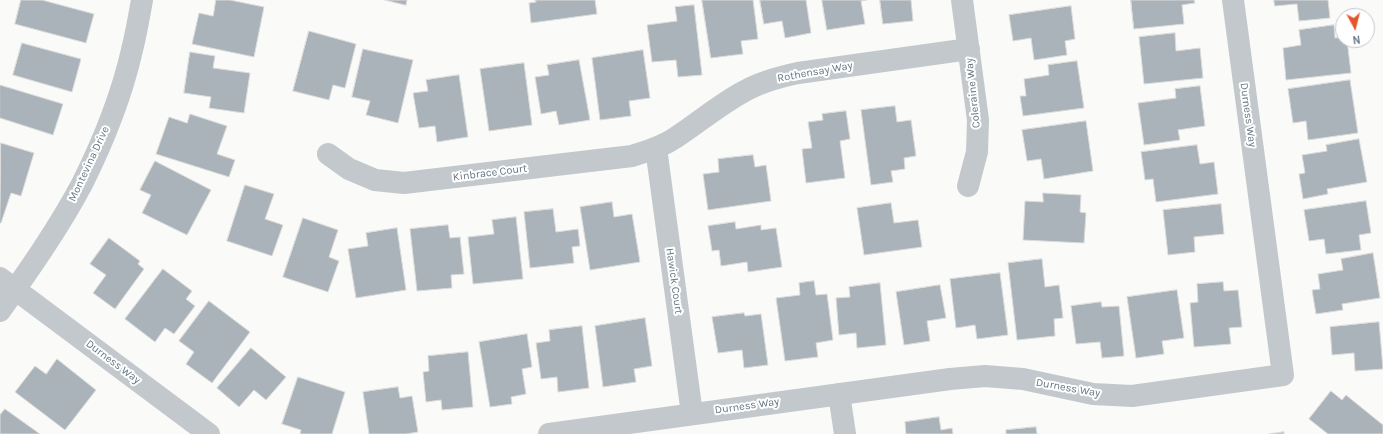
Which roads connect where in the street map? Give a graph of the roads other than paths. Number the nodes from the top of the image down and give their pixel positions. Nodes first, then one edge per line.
1 (142, 0) edge
2 (962, 0) edge
3 (1232, 0) edge
4 (969, 49) junction
5 (656, 148) junction
6 (328, 154) dead end
7 (968, 186) dead end
8 (8, 283) edge
9 (0, 311) edge
10 (839, 394) junction
11 (692, 414) junction
12 (209, 434) edge
13 (549, 434) edge
14 (845, 434) edge

1 - 8 street, Montevina Drive
2 - 4 street, Coleraine Way
3 - 10 street, Durness Way
4 - 5 street, Rothensay Way
4 - 7 street, Coleraine Way
5 - 6 street, Kinbrace Court
5 - 11 street, Hawick Court
8 - 9 street, Montevina Drive
8 - 12 street, Durness Way
10 - 11 street, Durness Way
10 - 14 street
11 - 13 street, Durness Way

